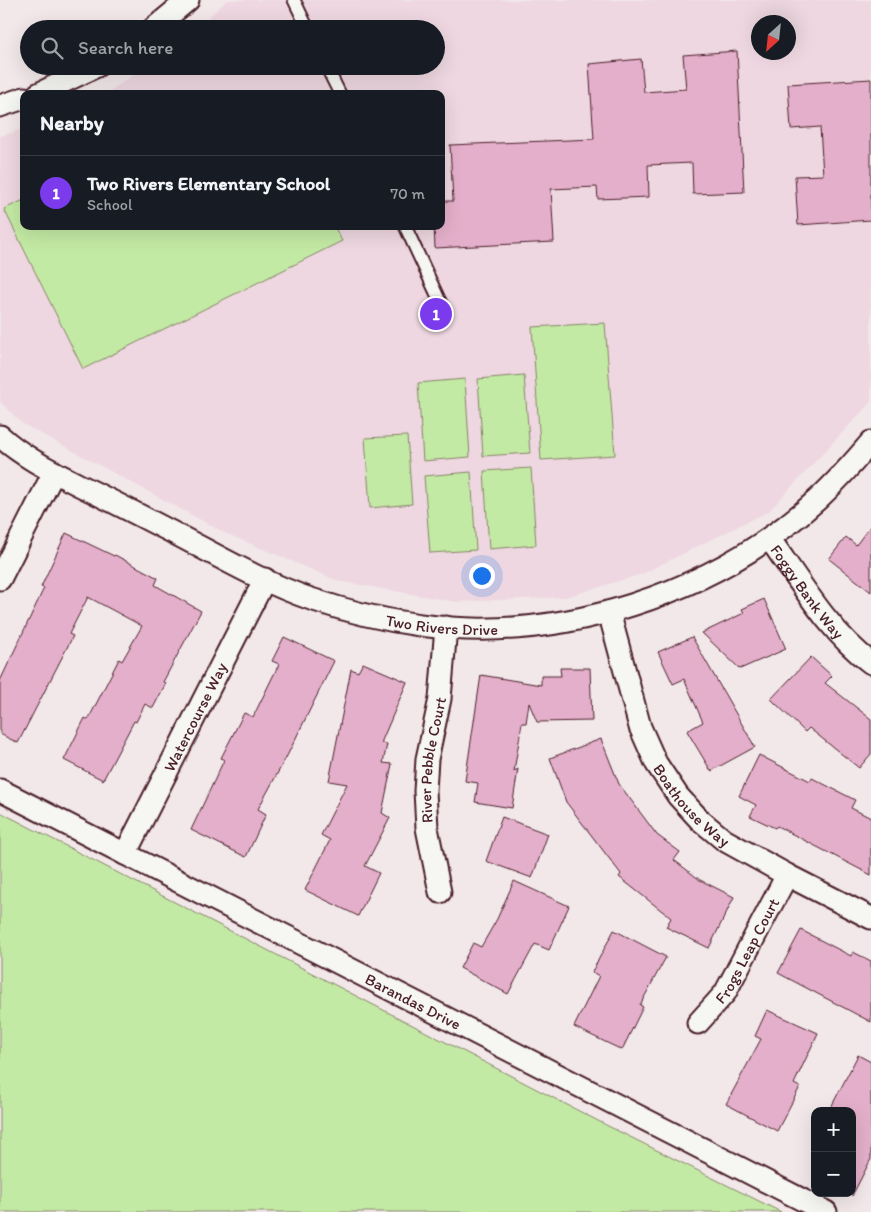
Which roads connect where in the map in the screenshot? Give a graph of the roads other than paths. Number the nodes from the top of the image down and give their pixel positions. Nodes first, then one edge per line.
1 (188, 0) edge
2 (294, 0) edge
3 (165, 20) edge
4 (304, 20) edge
5 (78, 75) edge
6 (330, 75) edge
7 (46, 90) edge
8 (338, 90) edge
9 (20, 99) edge
10 (0, 106) edge
11 (407, 230) edge
12 (444, 310) dead end
13 (0, 436) edge
14 (871, 442) edge
15 (54, 472) junction
16 (769, 538) junction
17 (0, 579) edge
18 (265, 579) junction
19 (609, 612) junction
20 (446, 627) junction
21 (871, 663) edge
22 (0, 790) edge
23 (125, 854) junction
24 (787, 875) junction
25 (440, 892) dead end
26 (871, 918) edge
27 (698, 1023) dead end
28 (826, 1212) edge

1 - 3 street
2 - 4 lane
5 - 7 street
6 - 8 lane
9 - 10 street
11 - 12 lane
13 - 15 street, Two Rivers Drive
14 - 16 street, Two Rivers Drive
15 - 17 street
15 - 18 street, Two Rivers Drive
16 - 19 street, Two Rivers Drive
16 - 21 street, Foggy Bank Way
18 - 20 street, Two Rivers Drive
18 - 23 street, Watercourse Way
19 - 20 street, Two Rivers Drive
19 - 24 street, Boathouse Way
20 - 25 street, River Pebble Court
22 - 23 street, Barandas Drive
23 - 28 street, Barandas Drive
24 - 26 street, Boathouse Way
24 - 27 street, Frogs Leap Court

